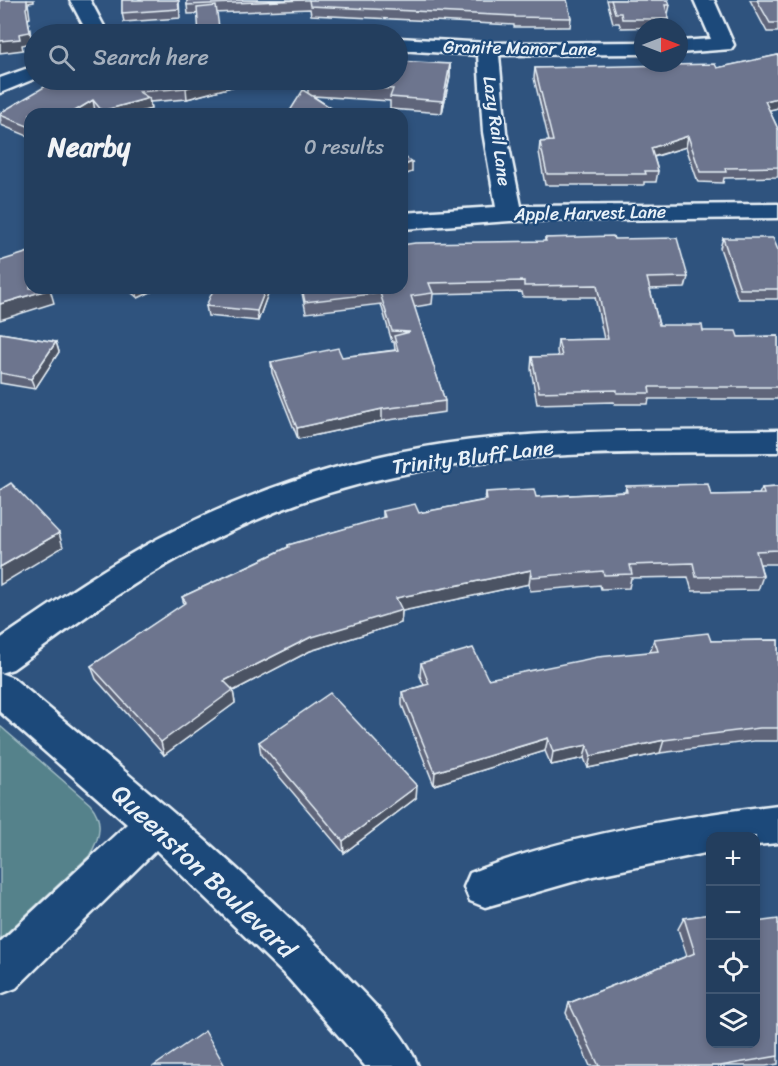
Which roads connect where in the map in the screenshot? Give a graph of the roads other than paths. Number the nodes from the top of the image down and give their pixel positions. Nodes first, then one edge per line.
1 (80, 0) edge
2 (704, 0) edge
3 (92, 24) edge
4 (408, 45) edge
5 (688, 47) edge
6 (634, 48) edge
7 (488, 49) junction
8 (24, 76) edge
9 (0, 86) edge
10 (778, 211) edge
11 (510, 214) junction
12 (408, 221) edge
13 (778, 441) edge
14 (0, 658) edge
15 (0, 689) edge
16 (155, 824) junction
17 (778, 824) edge
18 (485, 887) dead end
19 (0, 972) edge
20 (394, 1066) edge

1 - 3 street
2 - 5 street
4 - 7 street, Granite Manor Lane
6 - 7 street, Granite Manor Lane
7 - 11 street, Lazy Rail Lane
8 - 9 street
10 - 11 street, Apple Harvest Lane
11 - 12 street, Apple Harvest Lane
13 - 14 street, Trinity Bluff Lane
15 - 16 street, Queenston Boulevard
16 - 19 street
16 - 20 street, Queenston Boulevard
17 - 18 street

